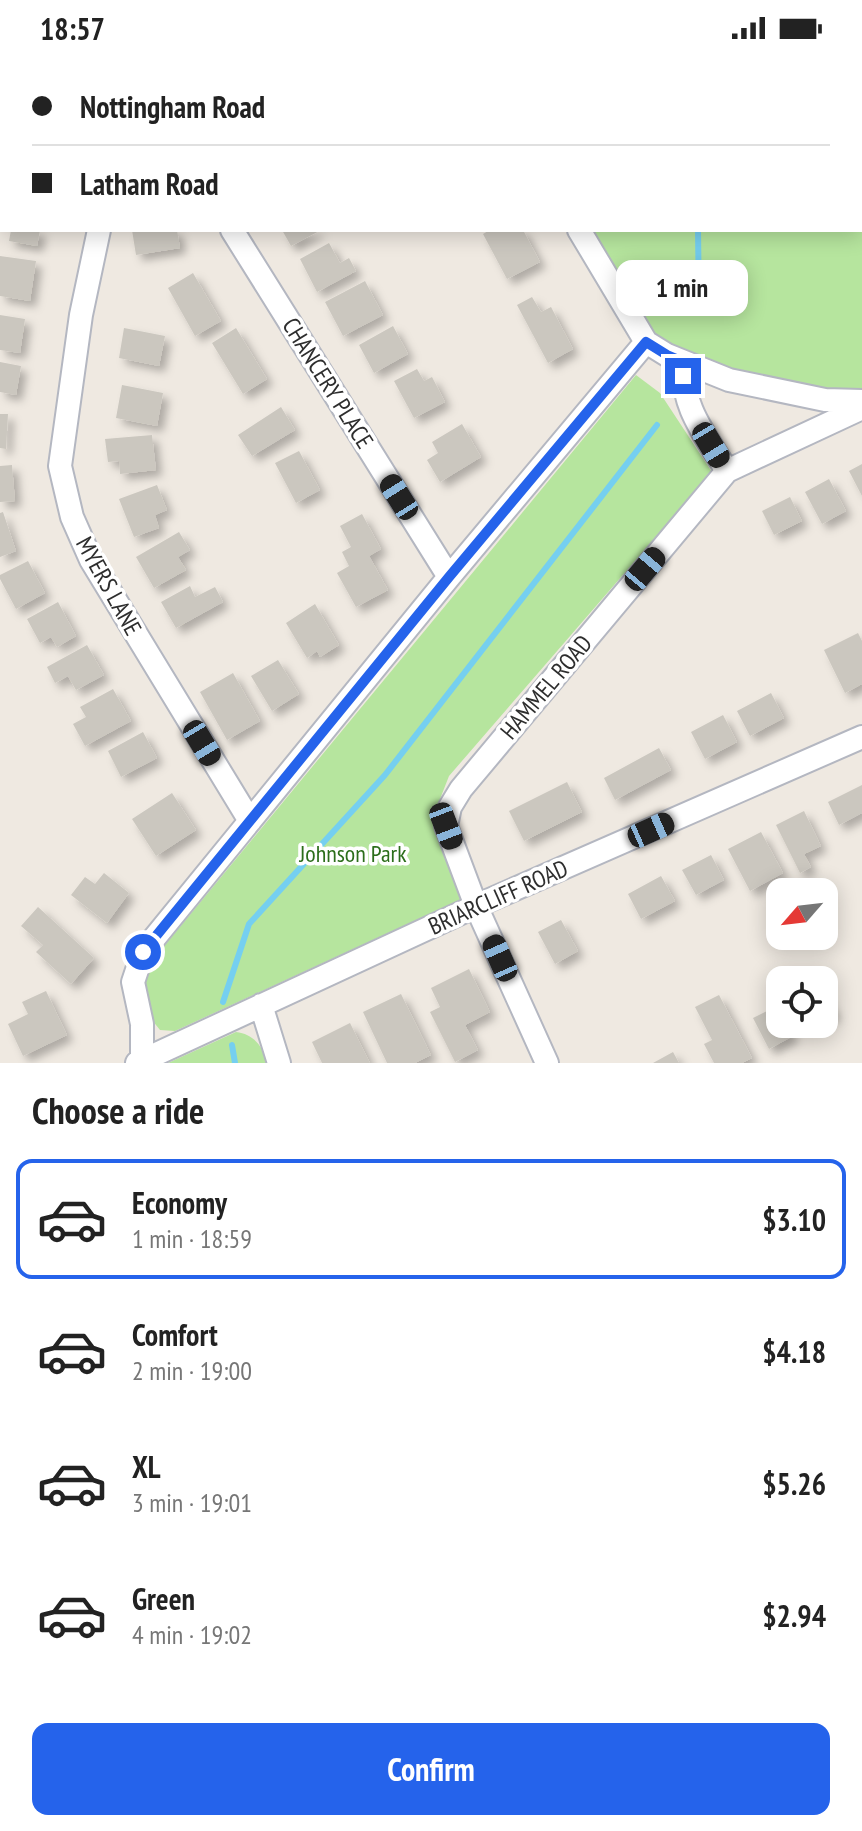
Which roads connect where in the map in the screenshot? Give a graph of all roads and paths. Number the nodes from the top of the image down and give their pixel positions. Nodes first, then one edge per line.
1 (99, 232) edge
2 (233, 232) edge
3 (580, 232) edge
4 (646, 342) junction
5 (686, 363) junction
6 (862, 401) edge
7 (862, 408) edge
8 (727, 471) junction
9 (449, 577) junction
10 (862, 737) edge
11 (250, 821) junction
12 (476, 906) junction
13 (261, 1005) junction
14 (140, 1062) edge
15 (279, 1063) edge
16 (547, 1063) edge

1 - 11 street, MYERS LANE
2 - 9 street, CHANCERY PLACE
3 - 4 street
4 - 5 street
4 - 9 street
5 - 6 street
5 - 8 street
7 - 8 street, HAMMEL ROAD
8 - 12 street, HAMMEL ROAD
9 - 11 street
10 - 12 street, BRIARCLIFF ROAD
11 - 14 street
12 - 13 street, BRIARCLIFF ROAD
12 - 16 street, HAMMEL ROAD
13 - 14 street, BRIARCLIFF ROAD
13 - 15 street

